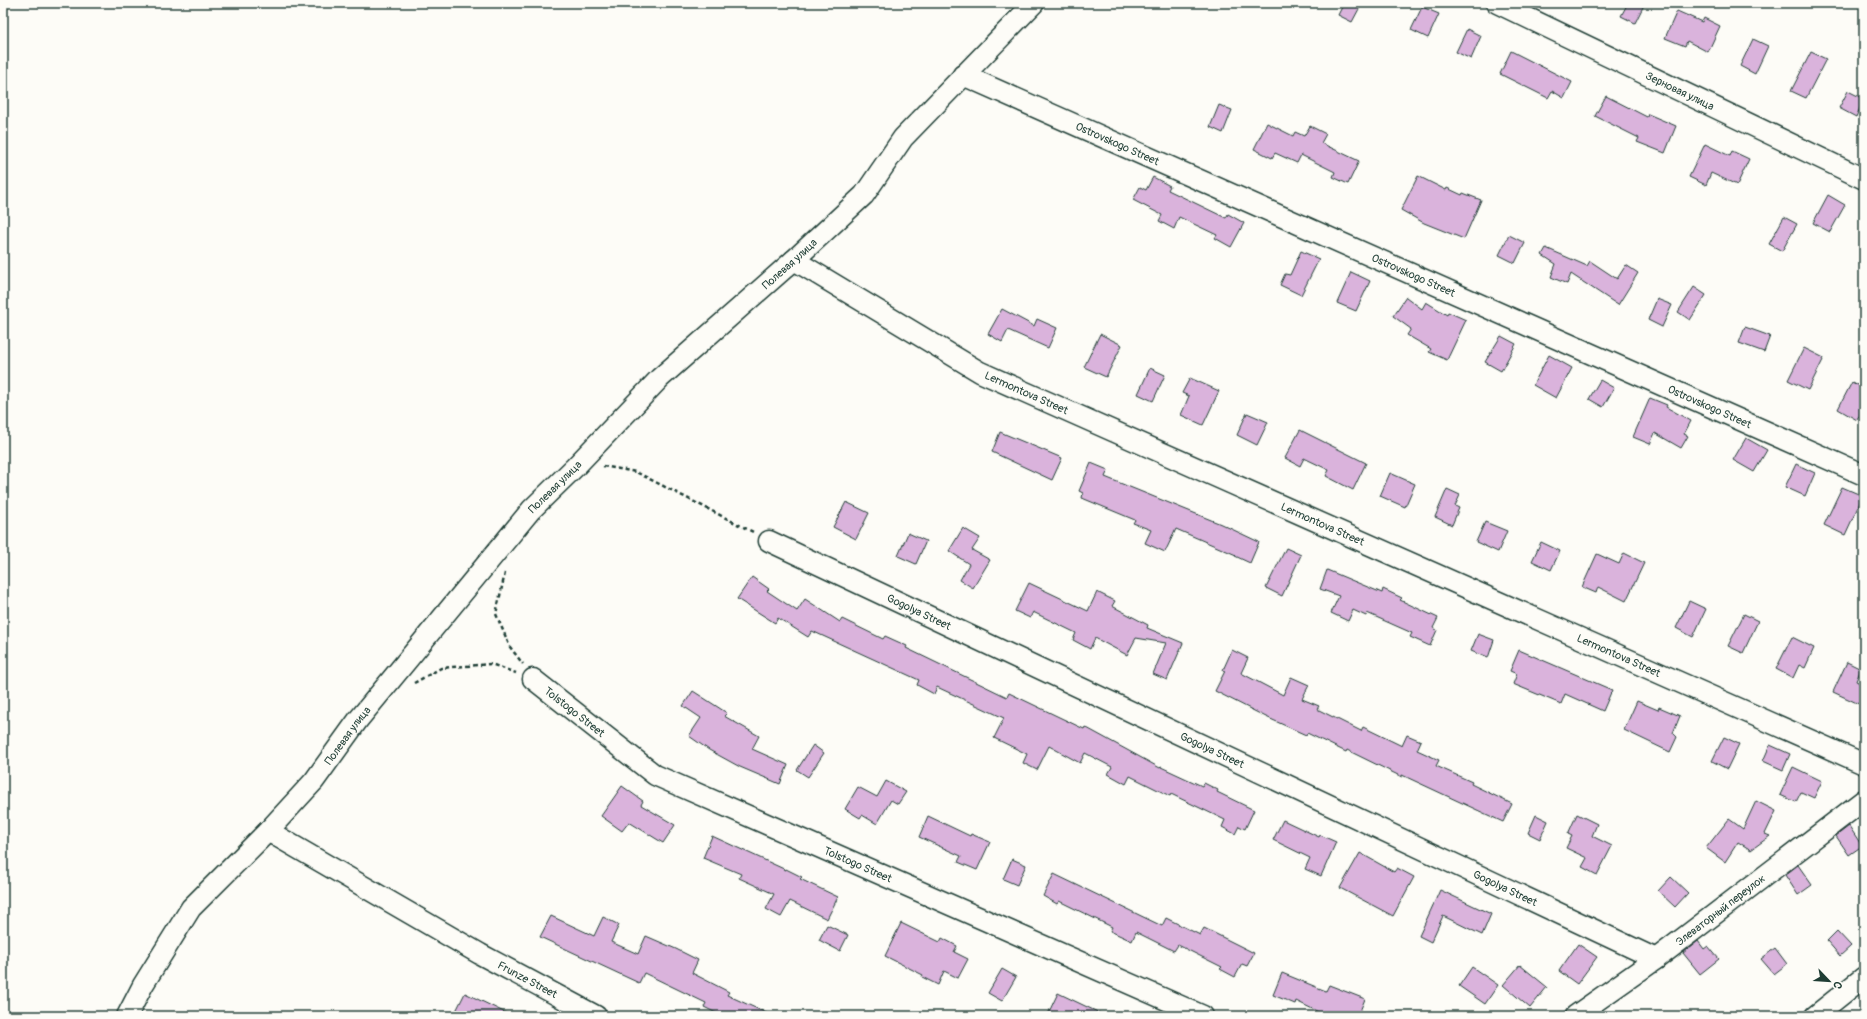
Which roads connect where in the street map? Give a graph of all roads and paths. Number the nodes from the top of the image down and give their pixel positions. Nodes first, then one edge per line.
1 (1034, 3) edge
2 (1497, 3) edge
3 (962, 75) junction
4 (1864, 179) edge
5 (794, 260) junction
6 (575, 467) junction
7 (1864, 475) edge
8 (769, 541) joint
9 (506, 571) dead end
10 (533, 679) junction
11 (414, 684) dead end
12 (1864, 764) edge
13 (1864, 800) edge
14 (268, 831) junction
15 (1656, 958) junction
16 (1864, 977) edge
17 (127, 1016) edge
18 (596, 1016) edge
19 (1203, 1016) edge
20 (1575, 1016) edge
21 (1815, 1016) edge

1 - 3 street, Полевая улица
2 - 4 street, Зерновая улица
3 - 5 street, Полевая улица
3 - 7 street, Ostrovskogo Street
5 - 6 street, Полевая улица
5 - 12 street, Lermontova Street
6 - 8 path
6 - 14 street, Полевая улица
8 - 15 street, Gogolya Street
9 - 10 path
10 - 11 path
10 - 19 street, Tolstogo Street
13 - 15 street, Элеваторный переулок
14 - 17 street, Полевая улица
14 - 18 street, Frunze Street
15 - 20 street, Элеваторный переулок
16 - 21 street

